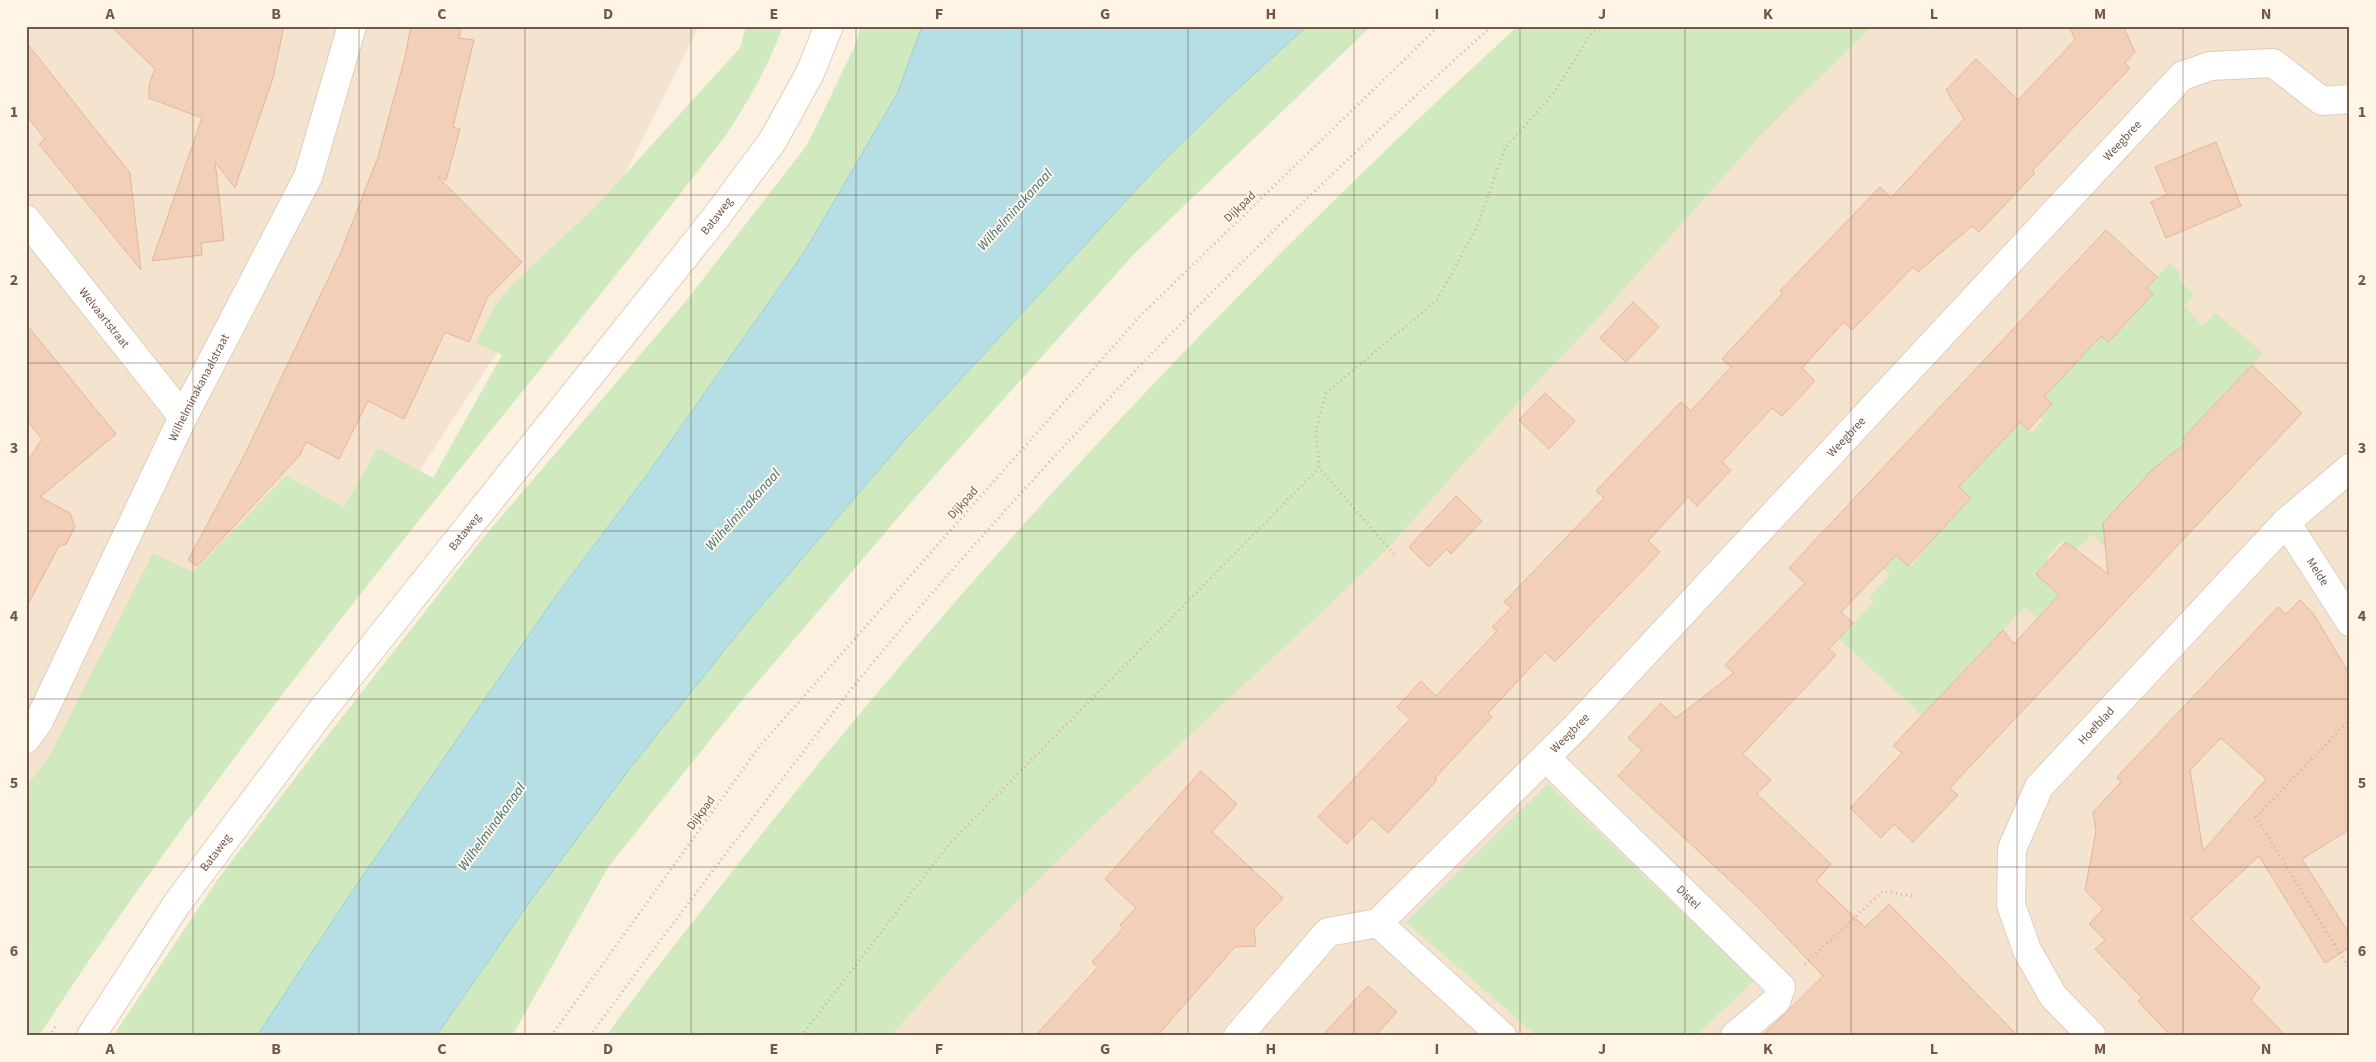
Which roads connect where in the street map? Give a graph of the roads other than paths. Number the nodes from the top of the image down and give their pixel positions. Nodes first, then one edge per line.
1 (352, 26) edge
2 (829, 26) edge
3 (2350, 99) edge
4 (26, 219) edge
5 (184, 417) junction
6 (2350, 468) edge
7 (2286, 522) junction
8 (2350, 622) edge
9 (26, 739) edge
10 (1546, 758) junction
11 (1378, 923) junction
12 (91, 1036) edge
13 (1238, 1036) edge
14 (1502, 1036) edge
15 (1735, 1036) edge
16 (2092, 1036) edge

1 - 5 street, Wilhelminakanaalstraat
2 - 12 street, Bataweg
3 - 10 street, Weegbree
4 - 5 street, Welvaartstraat
5 - 9 street, Wilhelminakanaalstraat
6 - 7 street, Hoefblad
7 - 8 street, Melde
7 - 16 street, Hoefblad
10 - 11 street, Weegbree
10 - 15 street, Distel
11 - 13 street
11 - 14 street

